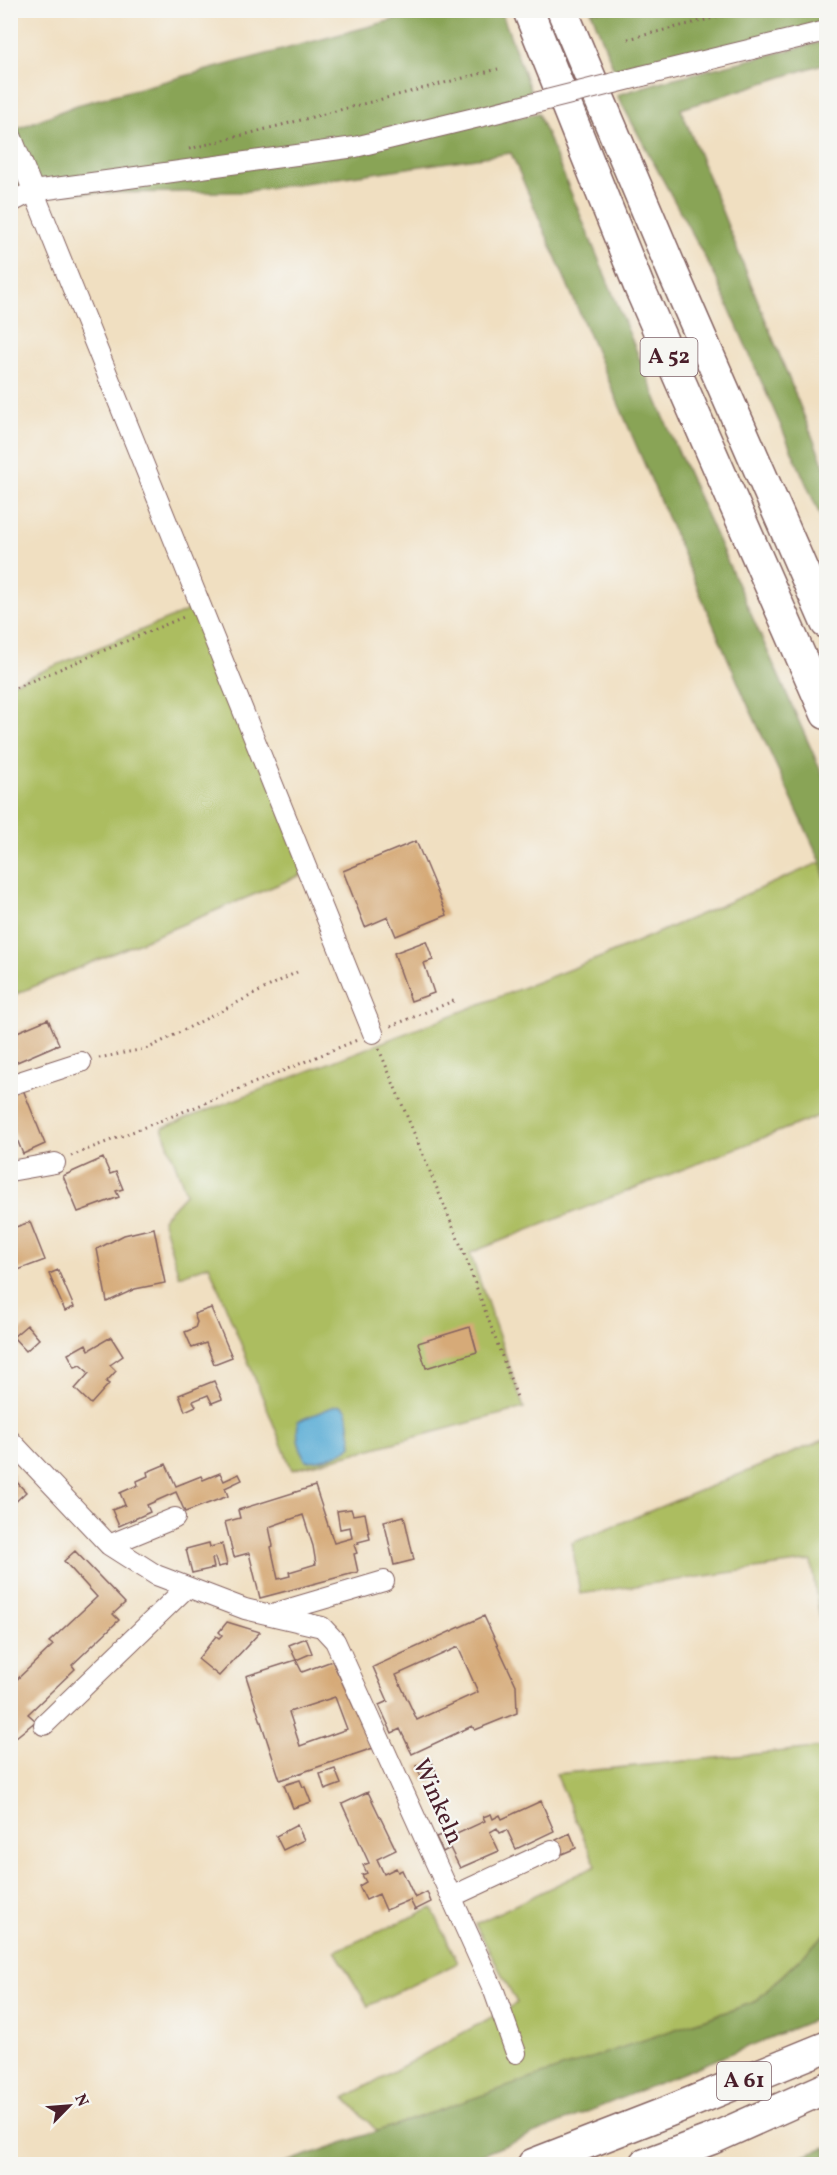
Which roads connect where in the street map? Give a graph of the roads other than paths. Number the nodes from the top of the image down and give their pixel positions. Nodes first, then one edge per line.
1 (528, 10) edge
2 (561, 10) edge
3 (826, 31) edge
4 (10, 134) edge
5 (33, 191) junction
6 (10, 203) edge
7 (826, 623) edge
8 (824, 712) edge
9 (373, 1033) road end
10 (81, 1062) road end
11 (10, 1084) edge
12 (55, 1163) road end
13 (10, 1171) edge
14 (10, 1440) edge
15 (175, 1518) dead end
16 (109, 1545) junction
17 (384, 1581) dead end
18 (186, 1588) junction
19 (269, 1615) junction
20 (44, 1725) dead end
21 (552, 1850) dead end
22 (451, 1896) junction
23 (824, 2047) edge
24 (516, 2053) dead end
25 (826, 2088) edge
26 (826, 2110) edge
27 (712, 2139) junction
28 (532, 2164) edge
29 (645, 2164) edge

1 - 8 highway, A 52
2 - 7 highway, A 52
3 - 5 street, bridge
4 - 5 street
5 - 6 street
5 - 9 street
10 - 11 street
12 - 13 street
14 - 16 street, Winkeln
15 - 16 street
16 - 18 street, Winkeln
17 - 19 street
18 - 19 street, Winkeln
18 - 20 street
19 - 22 street, Winkeln
21 - 22 street
22 - 24 street, Winkeln
23 - 28 highway, A 61
25 - 27 highway, A 61
26 - 27 highway
27 - 29 highway, A 61

